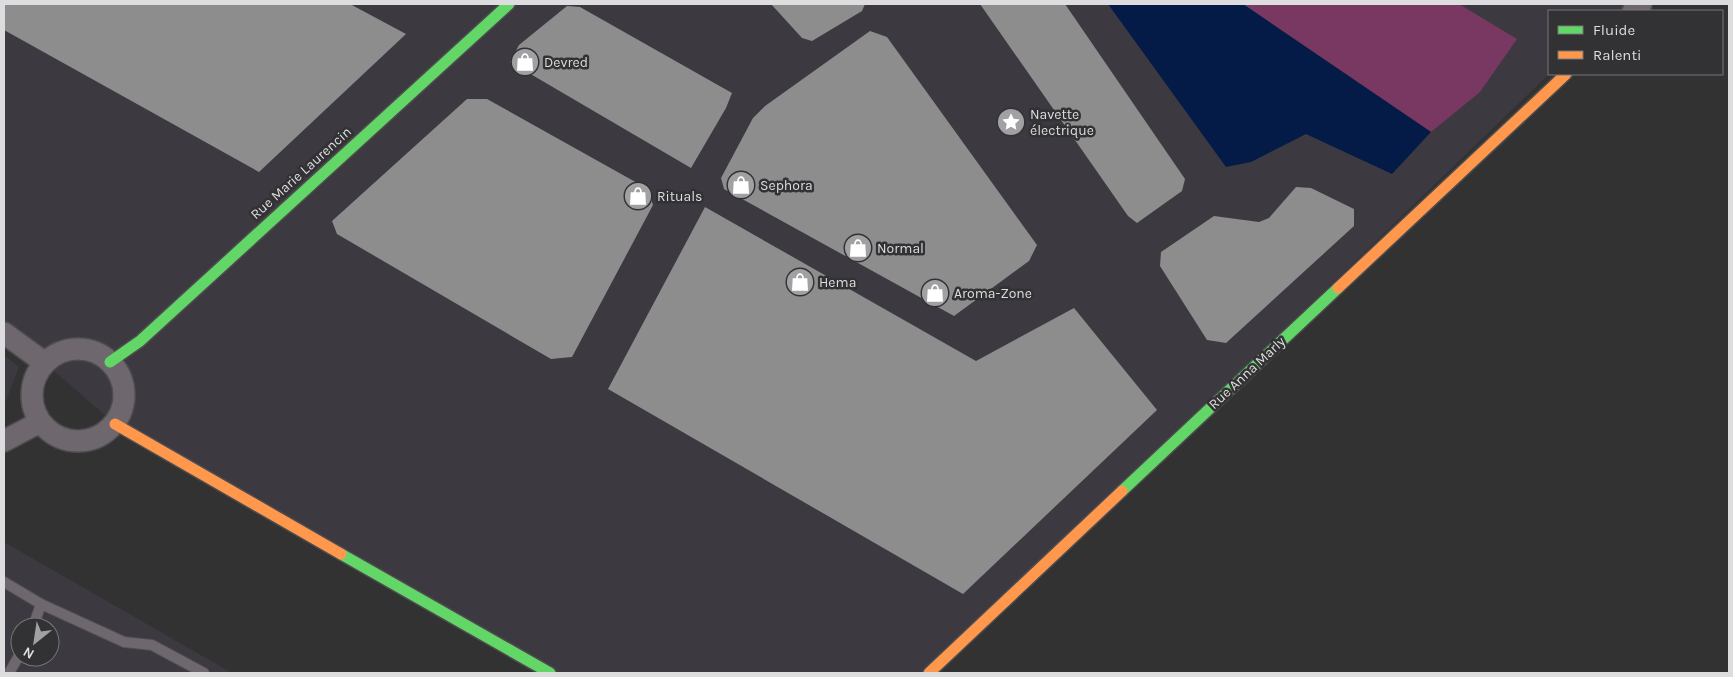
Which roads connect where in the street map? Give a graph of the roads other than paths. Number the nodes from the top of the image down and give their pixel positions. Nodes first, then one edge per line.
1 (509, 4) edge
2 (1565, 75) edge
3 (4, 333) edge
4 (45, 362) junction
5 (110, 362) junction
6 (40, 422) junction
7 (114, 424) junction
8 (4, 441) edge
9 (4, 582) edge
10 (41, 604) junction
11 (36, 617) edge
12 (204, 673) edge
13 (550, 673) edge
14 (929, 673) edge

1 - 5 street, Rue Marie Laurencin
2 - 14 street, Rue Anna Marly
3 - 4 street
4 - 5 street
4 - 6 street
5 - 7 street
6 - 7 street
6 - 8 street
7 - 13 street
9 - 10 lane
10 - 11 lane
10 - 12 lane

